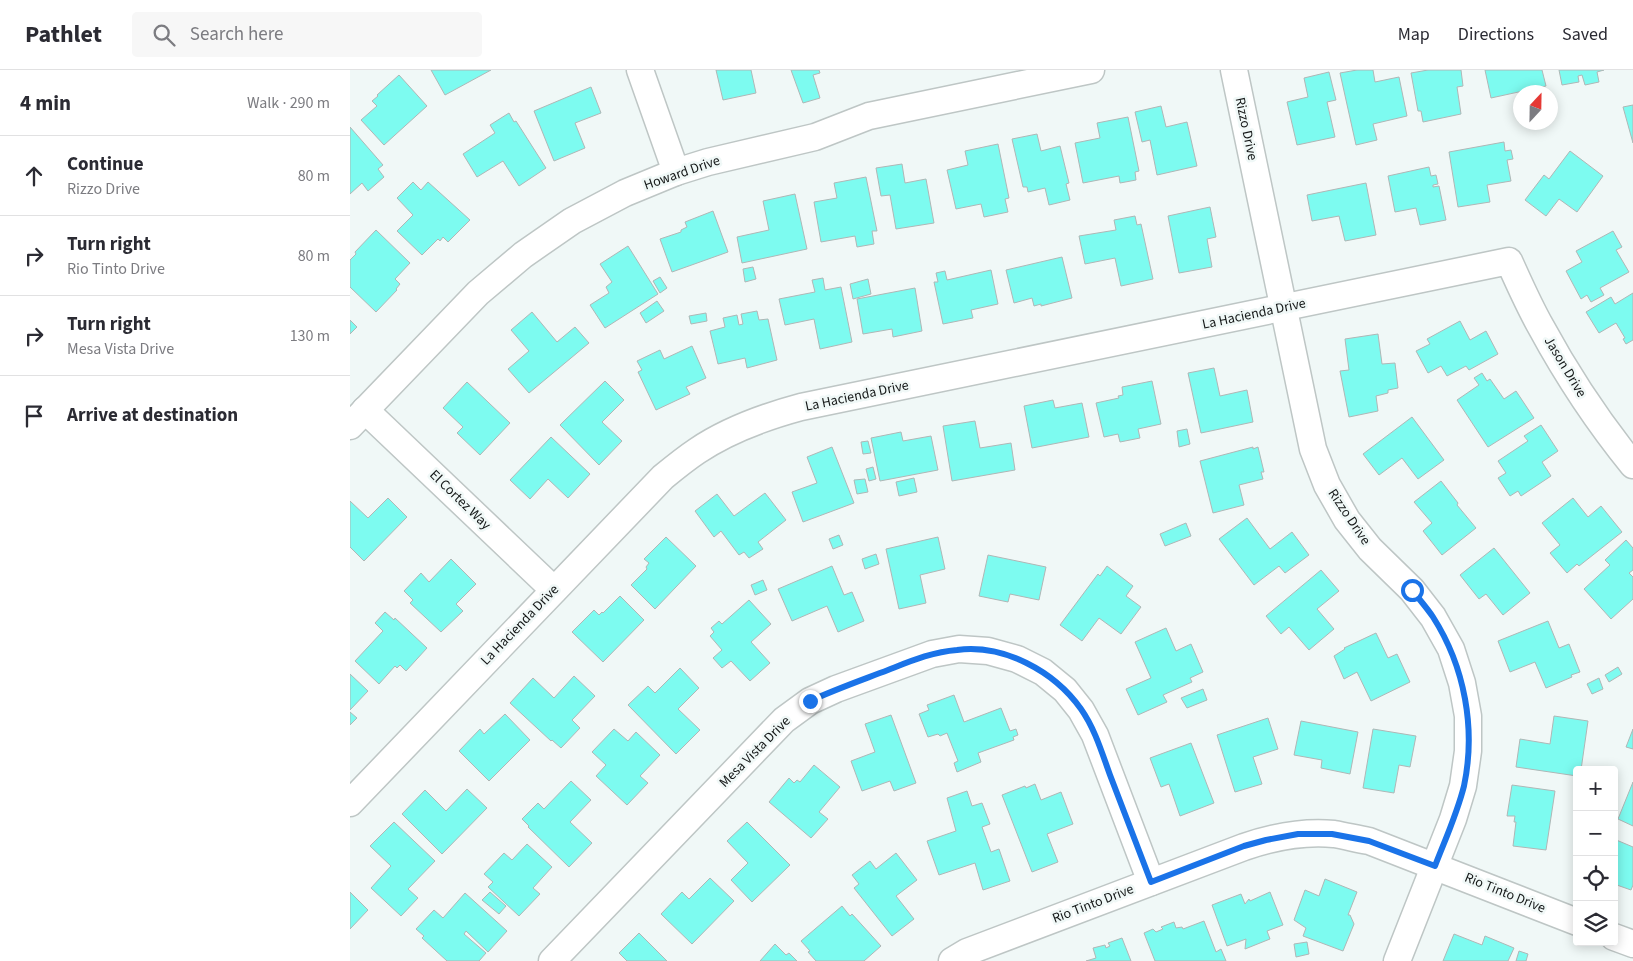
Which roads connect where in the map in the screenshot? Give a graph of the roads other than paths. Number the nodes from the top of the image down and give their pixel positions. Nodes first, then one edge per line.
1 (640, 70) edge
2 (1091, 70) edge
3 (1234, 70) edge
4 (676, 172) junction
5 (1509, 261) joint
6 (1283, 308) junction
7 (358, 418) edge
8 (1633, 465) edge
9 (554, 590) junction
10 (350, 803) edge
11 (1435, 866) junction
12 (1151, 882) junction
13 (1573, 920) edge
14 (1618, 938) edge
15 (1633, 944) edge
16 (552, 961) edge
17 (952, 961) edge
18 (1397, 961) edge

1 - 4 street
2 - 4 street, Howard Drive
3 - 6 street, Rizzo Drive
4 - 7 street, Howard Drive
5 - 6 street, La Hacienda Drive
5 - 8 street, Jason Drive
6 - 9 street, La Hacienda Drive
6 - 11 street, Rizzo Drive
7 - 9 street, El Cortez Way
9 - 10 street, La Hacienda Drive
11 - 12 street, Rio Tinto Drive
11 - 13 street, Rio Tinto Drive
11 - 18 street, Rizzo Drive
12 - 16 street, Mesa Vista Drive
12 - 17 street, Rio Tinto Drive
14 - 15 street

